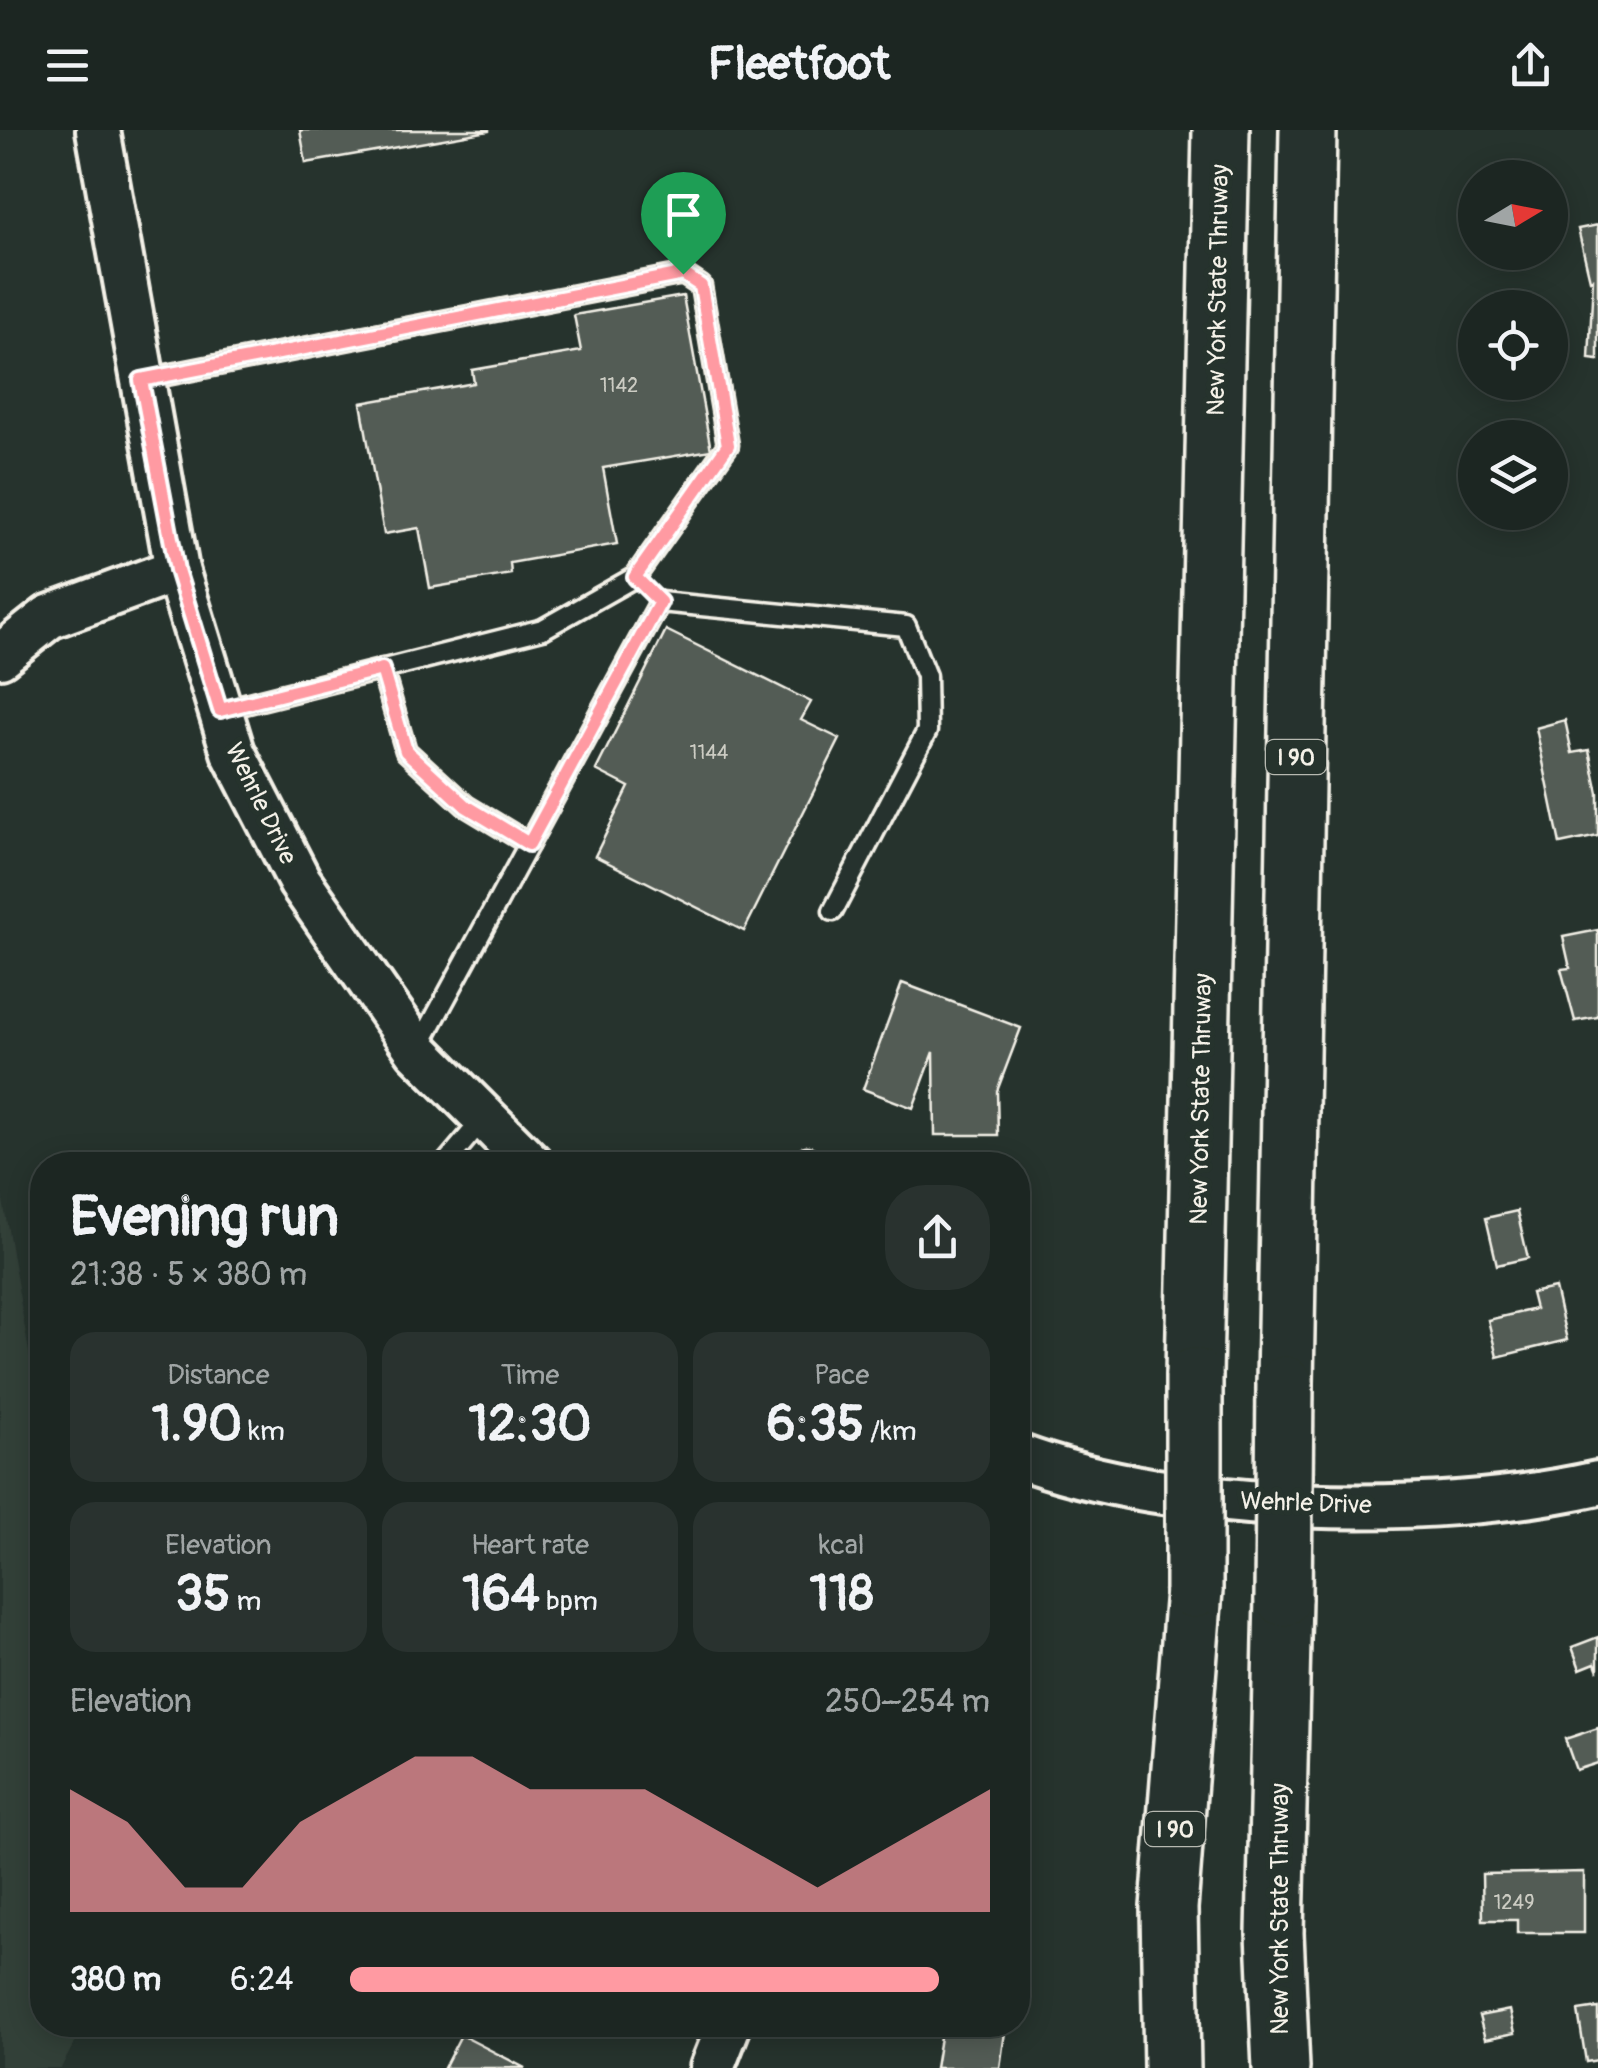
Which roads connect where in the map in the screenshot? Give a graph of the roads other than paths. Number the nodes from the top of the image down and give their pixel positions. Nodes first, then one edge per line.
1 (98, 130) edge
2 (1220, 130) edge
3 (1308, 130) edge
4 (141, 380) junction
5 (177, 570) junction
6 (635, 577) junction
7 (660, 602) junction
8 (0, 656) edge
9 (382, 669) junction
10 (220, 710) junction
11 (529, 844) junction
12 (834, 911) dead end
13 (417, 1050) junction
14 (483, 1119) junction
15 (455, 1152) edge
16 (518, 1152) edge
17 (1030, 1459) edge
18 (1598, 1484) edge
19 (724, 2037) edge
20 (712, 2068) edge
21 (1172, 2068) edge
22 (1281, 2068) edge

1 - 4 street, Wehrle Drive
2 - 21 highway, New York State Thruway / I 90, bridge
3 - 22 highway, New York State Thruway / I 90, bridge
4 - 5 street, Wehrle Drive
4 - 6 lane
5 - 8 street
5 - 10 street, Wehrle Drive
6 - 7 lane
6 - 9 lane
7 - 11 lane
7 - 12 lane
9 - 10 lane
9 - 11 lane
10 - 13 street, Wehrle Drive
11 - 13 lane
13 - 14 street, Wehrle Drive
14 - 15 lane
14 - 16 street, Wehrle Drive
17 - 18 street, Wehrle Drive
19 - 20 street

